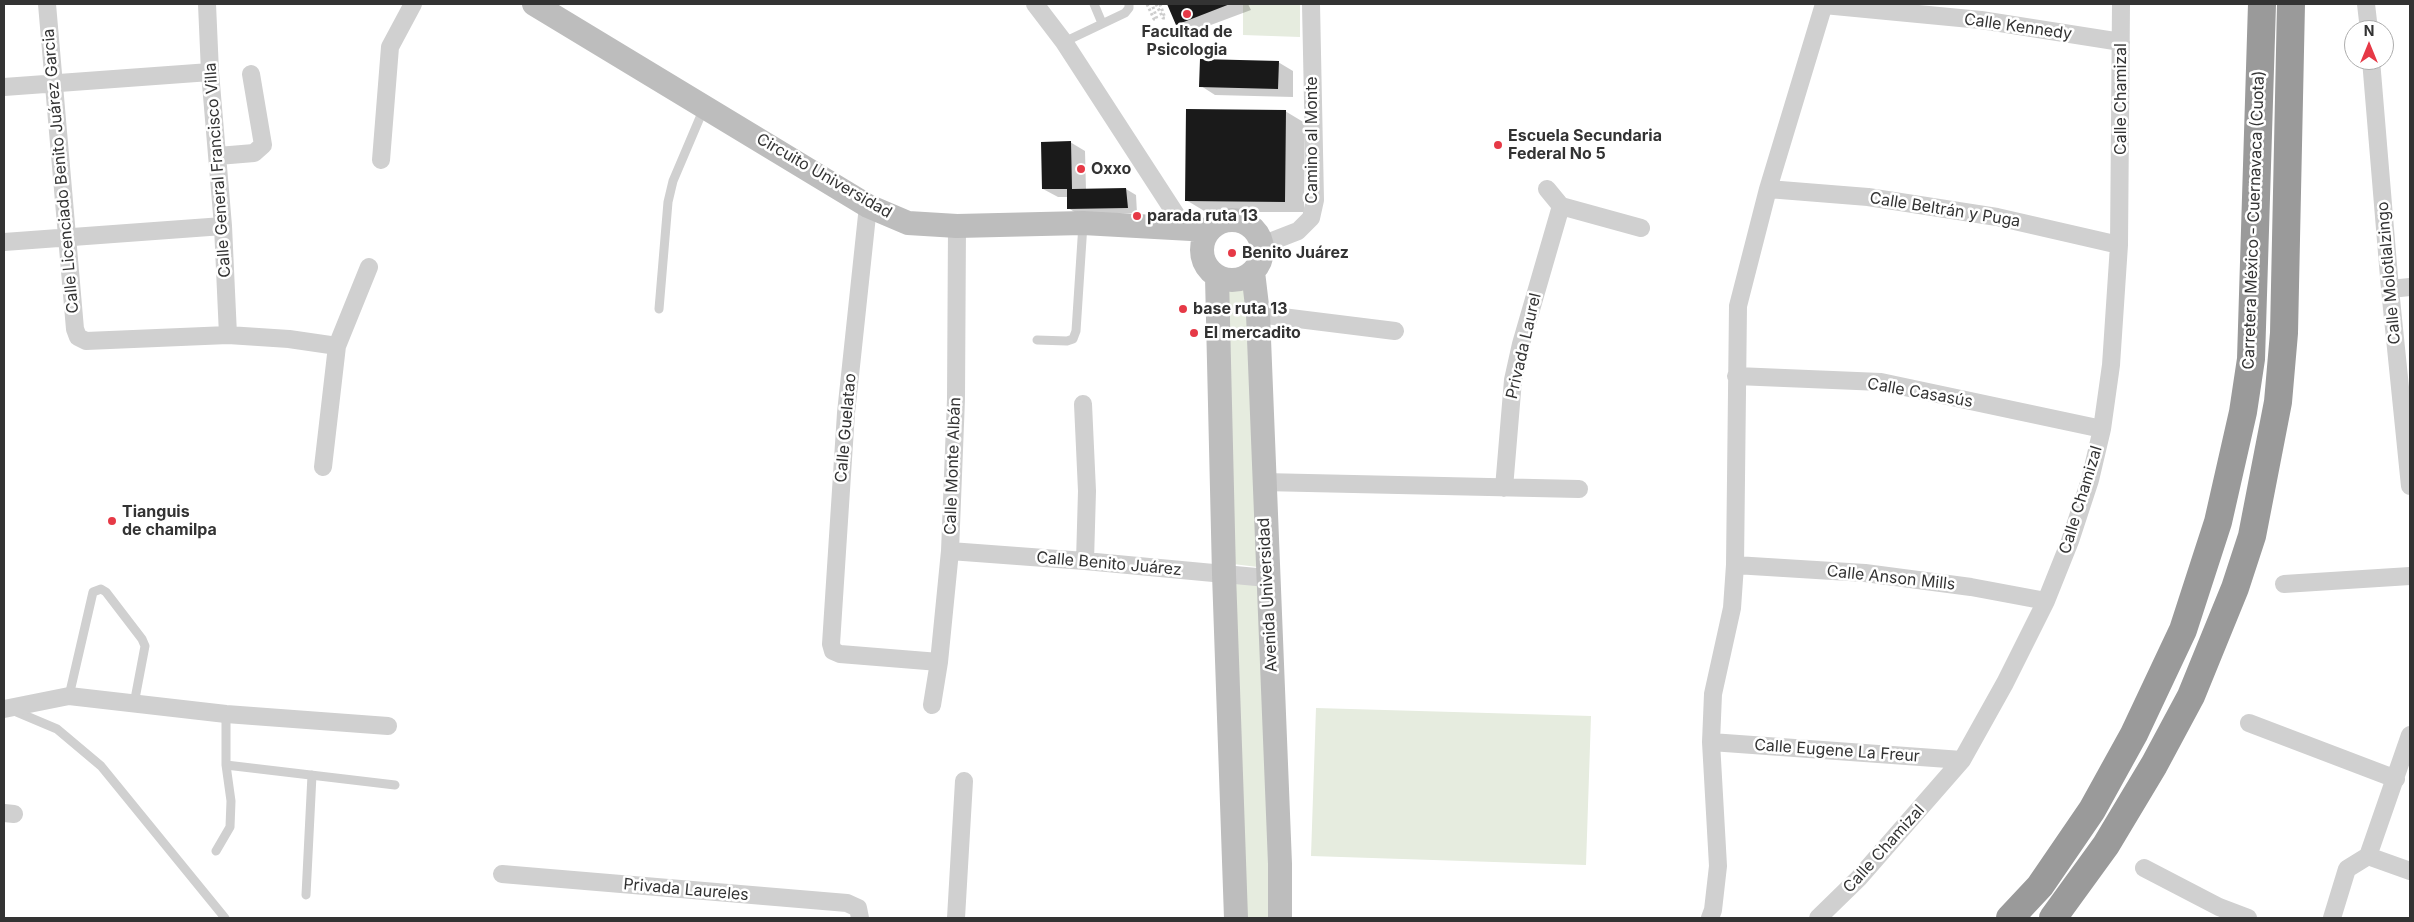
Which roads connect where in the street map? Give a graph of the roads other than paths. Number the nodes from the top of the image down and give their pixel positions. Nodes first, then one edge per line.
1 (47, 4) edge
2 (207, 4) edge
3 (413, 4) edge
4 (534, 4) edge
5 (1035, 4) edge
6 (1094, 4) edge
7 (1129, 4) edge
8 (1312, 4) edge
9 (1824, 4) edge
10 (2122, 4) edge
11 (2262, 4) edge
12 (2291, 4) edge
13 (2366, 4) edge
14 (2368, 20) edge
15 (1102, 23) junction
16 (1064, 42) junction
17 (2121, 42) junction
18 (2372, 70) edge
19 (210, 72) junction
20 (251, 74) dead end
21 (52, 84) junction
22 (4, 87) edge
23 (705, 106) junction
24 (218, 156) junction
25 (381, 160) dead end
26 (1768, 188) junction
27 (1547, 189) dead end
28 (868, 206) junction
29 (1561, 206) junction
30 (1084, 223) junction
31 (223, 226) junction
32 (957, 226) junction
33 (1184, 227) junction
34 (1641, 228) dead end
35 (1209, 230) junction
36 (66, 236) junction
37 (4, 242) edge
38 (2120, 244) junction
39 (1262, 245) junction
40 (369, 267) dead end
41 (1253, 272) junction
42 (1217, 277) junction
43 (2410, 287) edge
44 (2390, 289) junction
45 (659, 309) dead end
46 (1258, 314) junction
47 (1395, 331) dead end
48 (228, 336) junction
49 (1037, 340) dead end
50 (337, 346) junction
51 (1736, 376) junction
52 (1083, 404) dead end
53 (2102, 429) junction
54 (323, 468) dead end
55 (1263, 482) junction
56 (2410, 486) edge
57 (1504, 488) junction
58 (1579, 488) dead end
59 (950, 551) junction
60 (1086, 561) junction
61 (1735, 565) junction
62 (1224, 574) junction
63 (2410, 576) edge
64 (1267, 578) junction
65 (2284, 584) dead end
66 (2046, 601) junction
67 (939, 662) junction
68 (69, 696) junction
69 (134, 704) junction
70 (932, 705) dead end
71 (7, 709) edge
72 (226, 714) junction
73 (2249, 723) dead end
74 (388, 726) dead end
75 (2410, 735) edge
76 (1711, 742) junction
77 (1962, 760) junction
78 (226, 765) junction
79 (312, 775) junction
80 (2396, 779) junction
81 (964, 781) dead end
82 (396, 785) dead end
83 (216, 851) dead end
84 (2368, 856) junction
85 (2144, 868) dead end
86 (2410, 871) edge
87 (502, 874) dead end
88 (306, 895) dead end
89 (2214, 913) edge
90 (1715, 916) edge
91 (225, 918) edge
92 (860, 918) edge
93 (956, 918) edge
94 (1236, 918) edge
95 (1280, 918) edge
96 (1818, 918) edge
97 (2010, 918) edge
98 (2053, 918) edge
99 (2248, 918) edge
100 (2332, 918) edge

1 - 21 street, Calle Licenciado Benito Juárez Garcia
2 - 19 street, Calle General Francisco Villa
3 - 25 street
4 - 23 street, Circuito Universidad
5 - 16 street
6 - 15 lane
7 - 15 lane
8 - 39 street, Camino al Monte
9 - 17 street, Calle Kennedy
9 - 26 street
10 - 17 street, Calle Chamizal
11 - 97 highway, Carretera México - Cuernavaca (Cuota)
12 - 98 highway, Carretera México - Cuernavaca (Cuota)
13 - 14 street
15 - 16 lane
16 - 33 street
17 - 38 street, Calle Chamizal
18 - 44 street, Calle Molotlalzingo
19 - 21 street
19 - 24 street, Calle General Francisco Villa
20 - 24 street
21 - 22 street
21 - 36 street, Calle Licenciado Benito Juárez Garcia
23 - 28 street, Circuito Universidad
23 - 45 lane
24 - 31 street, Calle General Francisco Villa
26 - 38 street, Calle Beltrán y Puga
26 - 51 street
27 - 29 street
28 - 32 street, Circuito Universidad
28 - 67 street, Calle Guelatao
29 - 34 street
29 - 57 street, Privada Laurel
30 - 32 street, Circuito Universidad
30 - 33 street, Circuito Universidad
30 - 49 lane
31 - 36 street
31 - 48 street, Calle General Francisco Villa
32 - 59 street, Calle Monte Albán
33 - 35 street, Circuito Universidad
35 - 39 street
35 - 42 street
36 - 37 street
36 - 48 street, Calle Licenciado Benito Juárez Garcia
38 - 53 street, Calle Chamizal
39 - 41 street
40 - 50 street
41 - 42 street
41 - 46 street, Avenida Universidad
42 - 62 street
43 - 44 street
44 - 56 street, Calle Molotlalzingo
46 - 47 street
46 - 55 street, Avenida Universidad
48 - 50 street
50 - 54 street
51 - 53 street, Calle Casasús
51 - 61 street
52 - 60 street
53 - 66 street, Calle Chamizal
55 - 57 street
55 - 64 street, Avenida Universidad
57 - 58 street
59 - 60 street, Calle Benito Juárez
59 - 67 street, Calle Monte Albán
60 - 62 street, Calle Benito Juárez
61 - 66 street, Calle Anson Mills
61 - 76 street
62 - 64 street, Calle Benito Juárez
62 - 94 street
63 - 65 street
64 - 95 street, Avenida Universidad
66 - 77 street, Calle Chamizal
67 - 70 street, Calle Monte Albán
68 - 69 street
68 - 69 lane
68 - 71 street
69 - 72 street
71 - 91 lane
72 - 74 street
72 - 78 lane
73 - 80 street
75 - 80 street
76 - 77 street, Calle Eugene La Freur
76 - 90 street
77 - 96 street, Calle Chamizal
78 - 79 lane
78 - 83 lane
79 - 82 lane
79 - 88 lane
80 - 84 street
81 - 93 street
84 - 86 street
84 - 100 street
85 - 89 street
87 - 92 street, Privada Laureles
89 - 99 street

